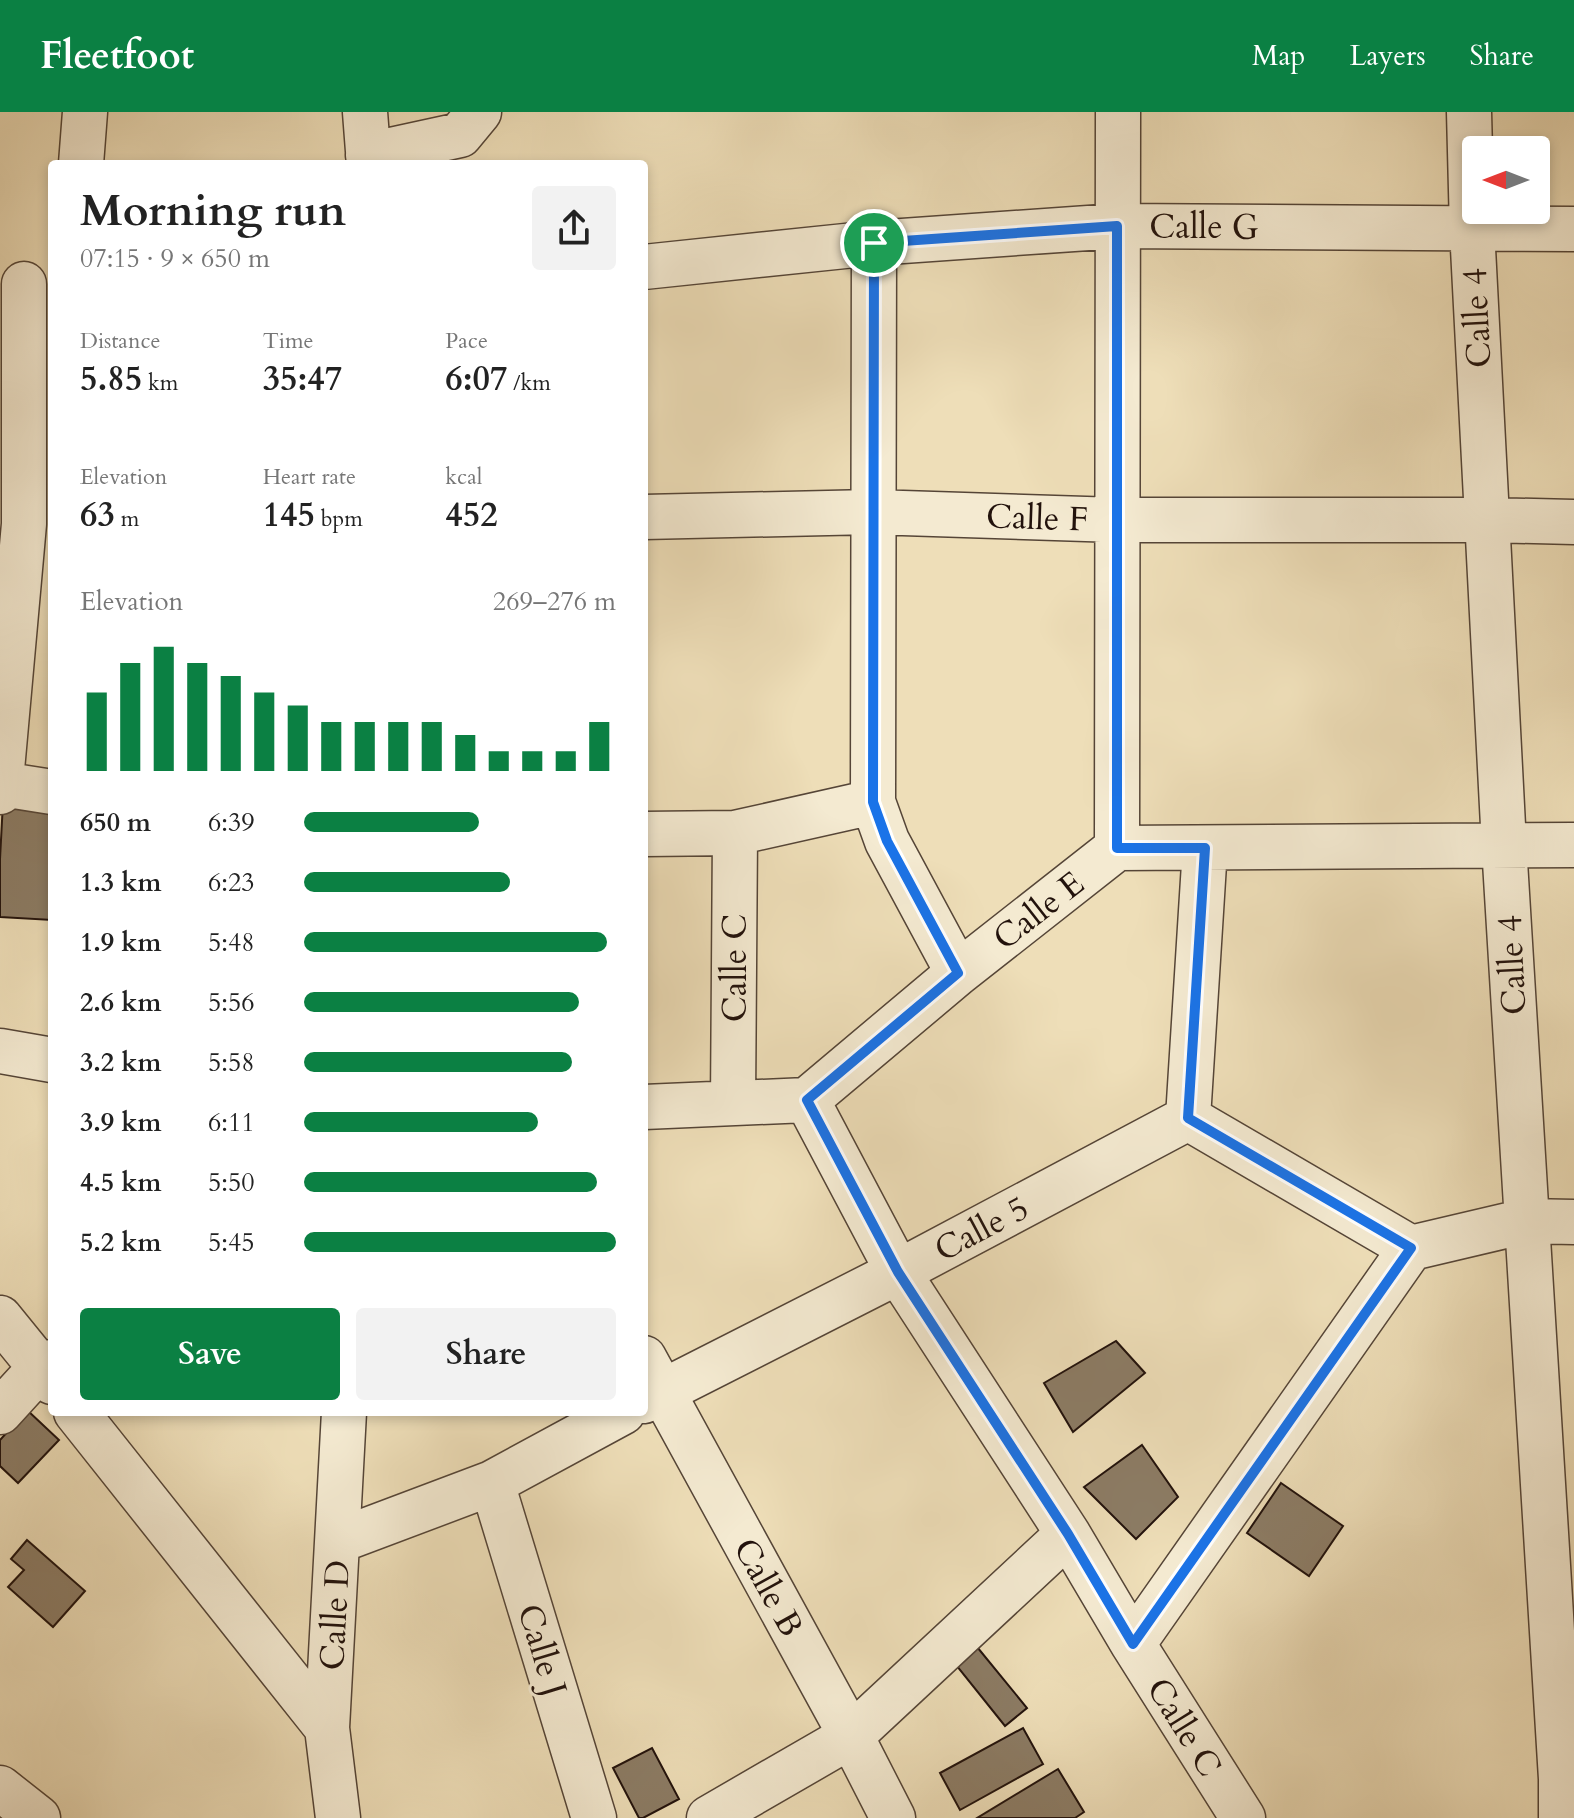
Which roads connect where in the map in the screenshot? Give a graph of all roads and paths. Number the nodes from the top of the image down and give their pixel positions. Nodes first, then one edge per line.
1 (85, 112) edge
2 (365, 112) edge
3 (479, 112) edge
4 (1118, 112) edge
5 (1469, 112) edge
6 (81, 160) edge
7 (368, 160) edge
8 (1117, 226) junction
9 (1472, 229) junction
10 (1574, 229) edge
11 (874, 243) junction
12 (648, 267) edge
13 (25, 283) edge
14 (872, 512) junction
15 (648, 517) edge
16 (1117, 520) junction
17 (1487, 520) junction
18 (1574, 522) edge
19 (38, 524) edge
20 (5, 675) edge
21 (1, 784) edge
22 (48, 791) edge
23 (0, 792) edge
24 (873, 802) junction
25 (735, 833) junction
26 (648, 834) edge
27 (1504, 845) junction
28 (1574, 845) edge
29 (1117, 848) junction
30 (1205, 848) junction
31 (958, 973) junction
32 (0, 1051) edge
33 (48, 1059) edge
34 (807, 1100) junction
35 (733, 1103) junction
36 (648, 1107) edge
37 (1188, 1118) junction
38 (1526, 1221) junction
39 (1574, 1222) edge
40 (1411, 1248) junction
41 (898, 1272) junction
42 (0, 1318) edge
43 (48, 1370) edge
44 (650, 1383) edge
45 (0, 1412) edge
46 (79, 1416) edge
47 (344, 1416) edge
48 (616, 1416) edge
49 (492, 1483) junction
50 (1068, 1534) junction
51 (338, 1541) junction
52 (1133, 1644) junction
53 (327, 1728) junction
54 (851, 1736) junction
55 (0, 1788) edge
56 (1565, 1792) edge
57 (38, 1818) edge
58 (338, 1818) edge
59 (594, 1818) edge
60 (709, 1818) edge
61 (893, 1818) edge
62 (1243, 1818) edge

1 - 6 street
2 - 7 street
3 - 7 street
4 - 8 street
5 - 9 street, Calle 4
8 - 9 street, Calle G
8 - 11 street, Calle G
8 - 16 street
9 - 10 street, Calle G
9 - 17 street, Calle 4
11 - 12 street, Calle G
11 - 14 street
13 - 19 street
14 - 15 street, Calle F
14 - 16 street, Calle F
14 - 24 street
16 - 17 street, Calle F
16 - 29 street
17 - 18 street, Calle F
17 - 27 street, Calle 4
19 - 20 street
20 - 21 street
21 - 22 street
21 - 23 street
24 - 25 street
24 - 31 street
25 - 26 street
25 - 35 street, Calle C
27 - 28 street, Calle E
27 - 30 street, Calle E
27 - 38 street, Calle 4
29 - 30 street, Calle E
29 - 31 street, Calle E
30 - 37 street
31 - 34 street, Calle E
32 - 33 street
34 - 35 street
34 - 41 street, Calle C
35 - 36 street
37 - 40 street
37 - 41 street, Calle 5
38 - 39 street
38 - 40 street
38 - 56 street, Calle 4
40 - 52 street
41 - 44 street, Calle 5
41 - 50 street, Calle C
42 - 43 street
43 - 45 street
44 - 54 street, Calle B
46 - 53 street
47 - 51 street, Calle D
48 - 49 street
49 - 51 street
49 - 59 street, Calle J
50 - 52 street, Calle C
50 - 54 street
51 - 53 street, Calle D
52 - 62 street, Calle C
53 - 58 street, Calle D
54 - 60 street
54 - 61 street, Calle B
55 - 57 street

